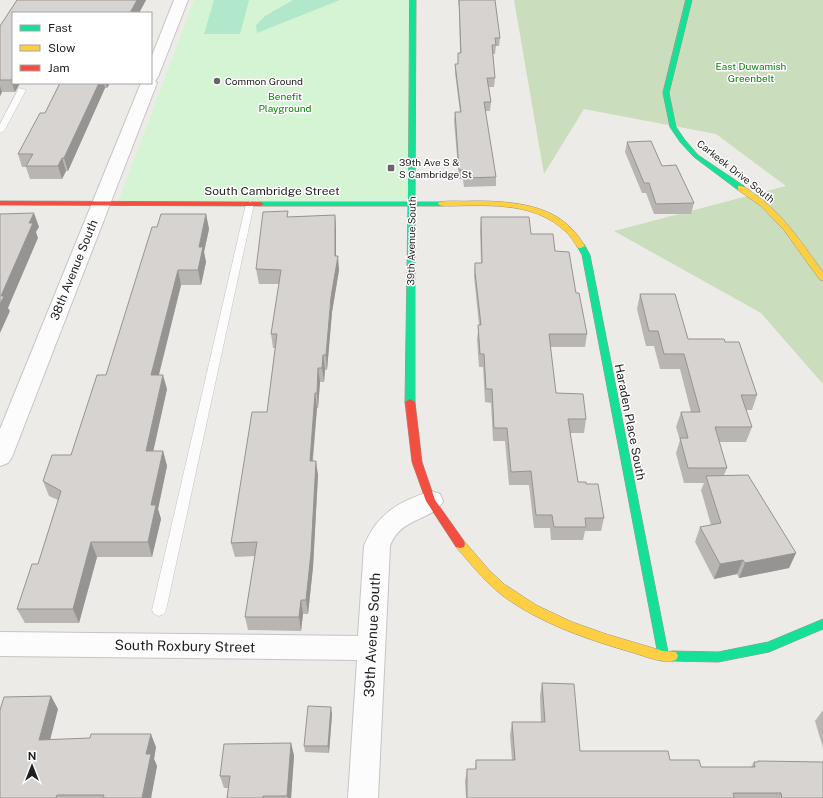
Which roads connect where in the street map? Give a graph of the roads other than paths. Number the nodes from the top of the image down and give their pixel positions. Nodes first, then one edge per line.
1 (181, 0) edge
2 (413, 0) edge
3 (689, 0) edge
4 (152, 74) edge
5 (148, 84) edge
6 (22, 90) dead end
7 (0, 131) edge
8 (0, 203) edge
9 (412, 203) junction
10 (101, 204) junction
11 (250, 204) junction
12 (542, 212) joint
13 (823, 278) edge
14 (0, 457) edge
15 (431, 501) junction
16 (159, 610) dead end
17 (823, 624) edge
18 (0, 644) edge
19 (370, 648) junction
20 (663, 656) junction
21 (363, 798) edge

1 - 4 street
2 - 9 main road, 39th Avenue South
3 - 13 main road, Carkeek Drive South
5 - 10 street, 38th Avenue South
6 - 7 lane
8 - 10 main road, South Cambridge Street
9 - 11 main road, South Cambridge Street
9 - 12 main road, South Cambridge Street
9 - 15 main road, 39th Avenue South
10 - 11 main road, South Cambridge Street
10 - 14 street, 38th Avenue South
11 - 16 lane
12 - 20 main road, Haraden Place South
15 - 19 street, 39th Avenue South
15 - 20 main road
17 - 20 main road
18 - 19 street, South Roxbury Street
19 - 21 street, 39th Avenue South

